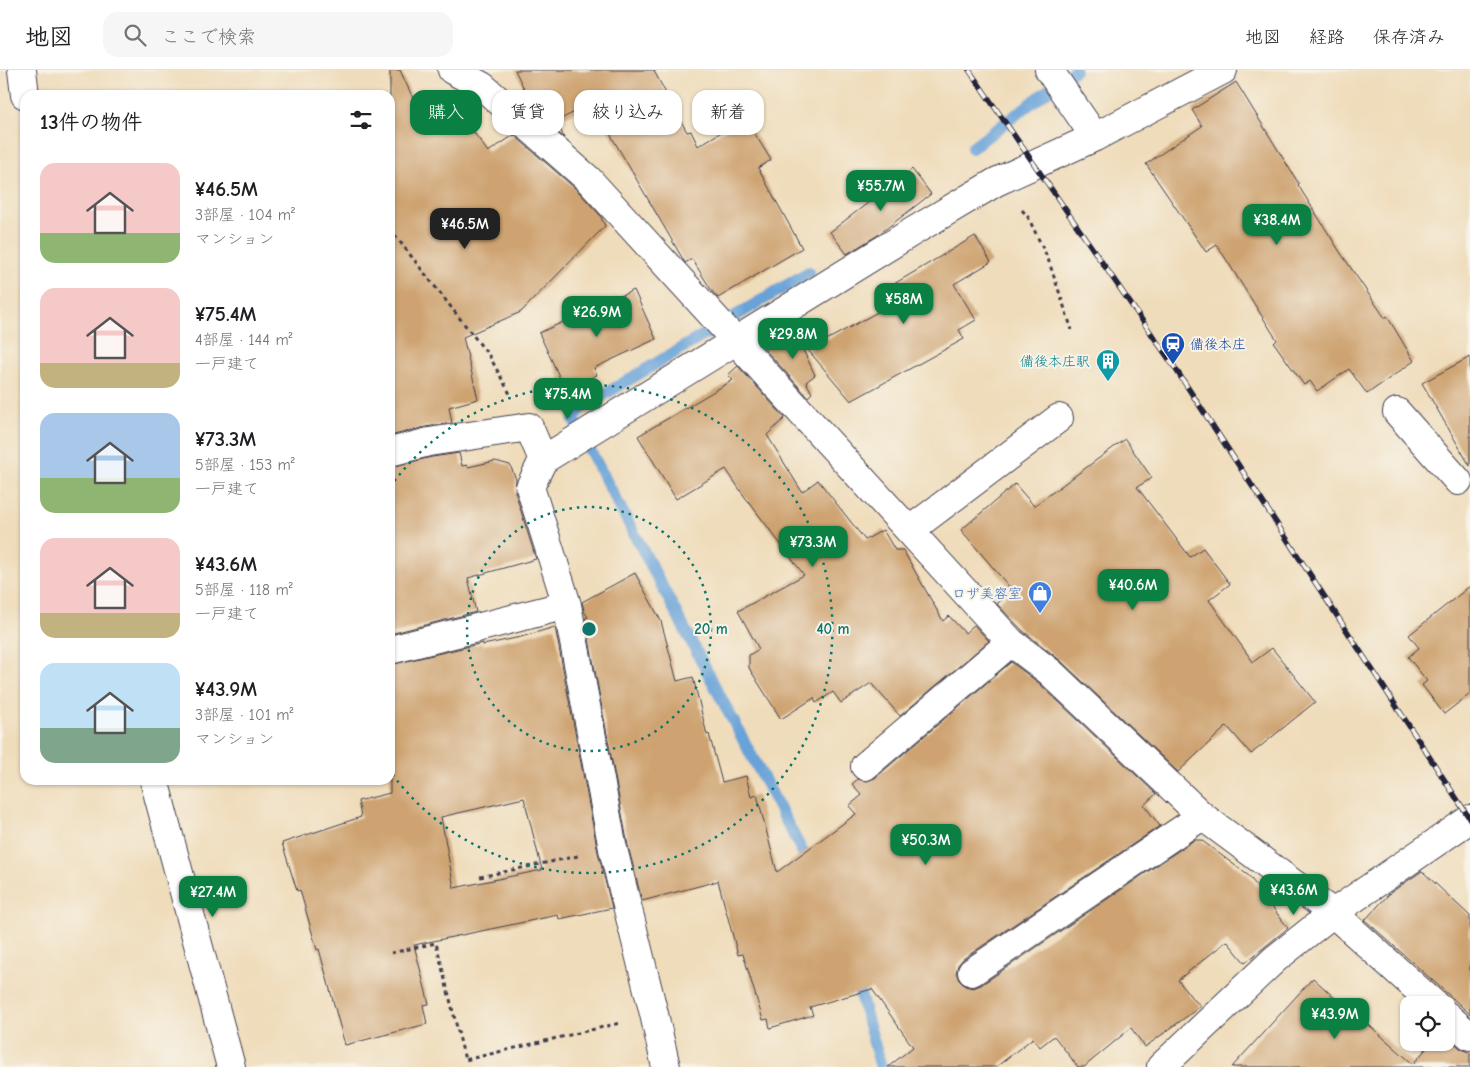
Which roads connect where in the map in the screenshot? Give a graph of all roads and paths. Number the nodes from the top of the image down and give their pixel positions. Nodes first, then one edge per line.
1 (22, 70) edge
2 (452, 70) edge
3 (1049, 70) edge
4 (1222, 70) edge
5 (474, 78) edge
6 (24, 90) edge
7 (1095, 137) junction
8 (996, 182) junction
9 (395, 235) edge
10 (1072, 330) dead end
11 (732, 337) junction
12 (1397, 412) dead end
13 (1059, 418) dead end
14 (529, 427) junction
15 (395, 451) edge
16 (543, 460) junction
17 (1466, 484) edge
18 (910, 530) junction
19 (567, 605) junction
20 (1011, 642) junction
21 (395, 649) edge
22 (865, 766) dead end
23 (155, 785) edge
24 (1202, 816) junction
25 (1470, 819) edge
26 (613, 849) junction
27 (480, 877) dead end
28 (1333, 913) junction
29 (391, 953) dead end
30 (972, 972) dead end
31 (1425, 996) edge
32 (654, 1014) junction
33 (1455, 1023) edge
34 (1470, 1036) edge
35 (231, 1067) edge
36 (666, 1067) edge
37 (1160, 1067) edge

1 - 6 street
2 - 5 street
3 - 7 street
4 - 7 street
5 - 11 street
7 - 8 street
8 - 10 path
8 - 11 street
9 - 14 path
11 - 16 street
11 - 18 street
12 - 17 street
13 - 18 street
14 - 15 street
14 - 16 street
16 - 19 street
18 - 20 street
19 - 21 street
19 - 26 street
20 - 22 street
20 - 24 street
23 - 35 street
24 - 28 street
24 - 30 street
25 - 28 street
26 - 27 path
26 - 32 street
28 - 31 street
28 - 37 street
29 - 32 path
32 - 36 street
33 - 34 street

